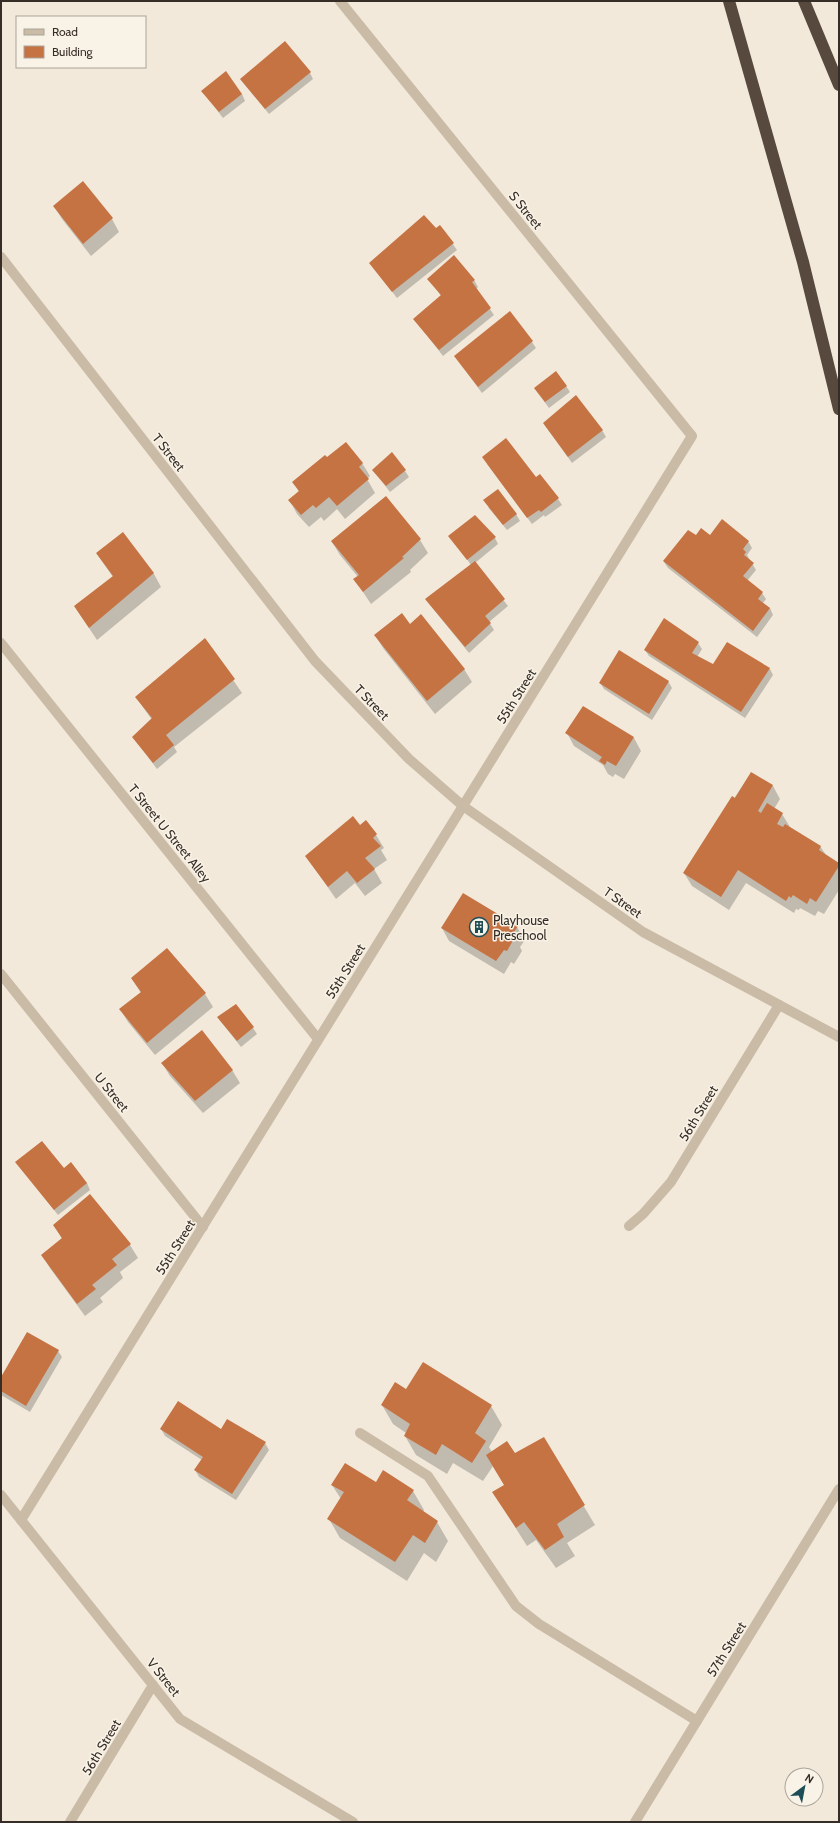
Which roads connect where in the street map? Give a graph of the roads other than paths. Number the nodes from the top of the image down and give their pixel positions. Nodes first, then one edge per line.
1 (340, 1) edge
2 (729, 1) edge
3 (804, 1) edge
4 (839, 85) edge
5 (1, 257) edge
6 (839, 409) edge
7 (692, 436) joint
8 (1, 643) edge
9 (463, 806) junction
10 (1, 974) edge
11 (779, 1005) junction
12 (839, 1037) edge
13 (318, 1039) junction
14 (630, 1226) dead end
15 (203, 1227) junction
16 (360, 1433) dead end
17 (839, 1489) edge
18 (1, 1495) edge
19 (21, 1520) junction
20 (153, 1684) junction
21 (697, 1721) junction
22 (70, 1822) edge
23 (353, 1822) edge
24 (635, 1822) edge

1 - 7 street, S Street
2 - 6 highway
3 - 4 highway
5 - 9 street, T Street
7 - 9 street, 55th Street
8 - 13 street, T Street U Street Alley
9 - 11 street, T Street
9 - 13 street, 55th Street
10 - 15 street, U Street
11 - 12 street, T Street
11 - 14 street, 56th Street
13 - 15 street, 55th Street
15 - 19 street, 55th Street
16 - 21 street
17 - 21 street, 57th Street
18 - 19 street, V Street
19 - 20 street, V Street
20 - 22 street, 56th Street
20 - 23 street, V Street
21 - 24 street, 57th Street

